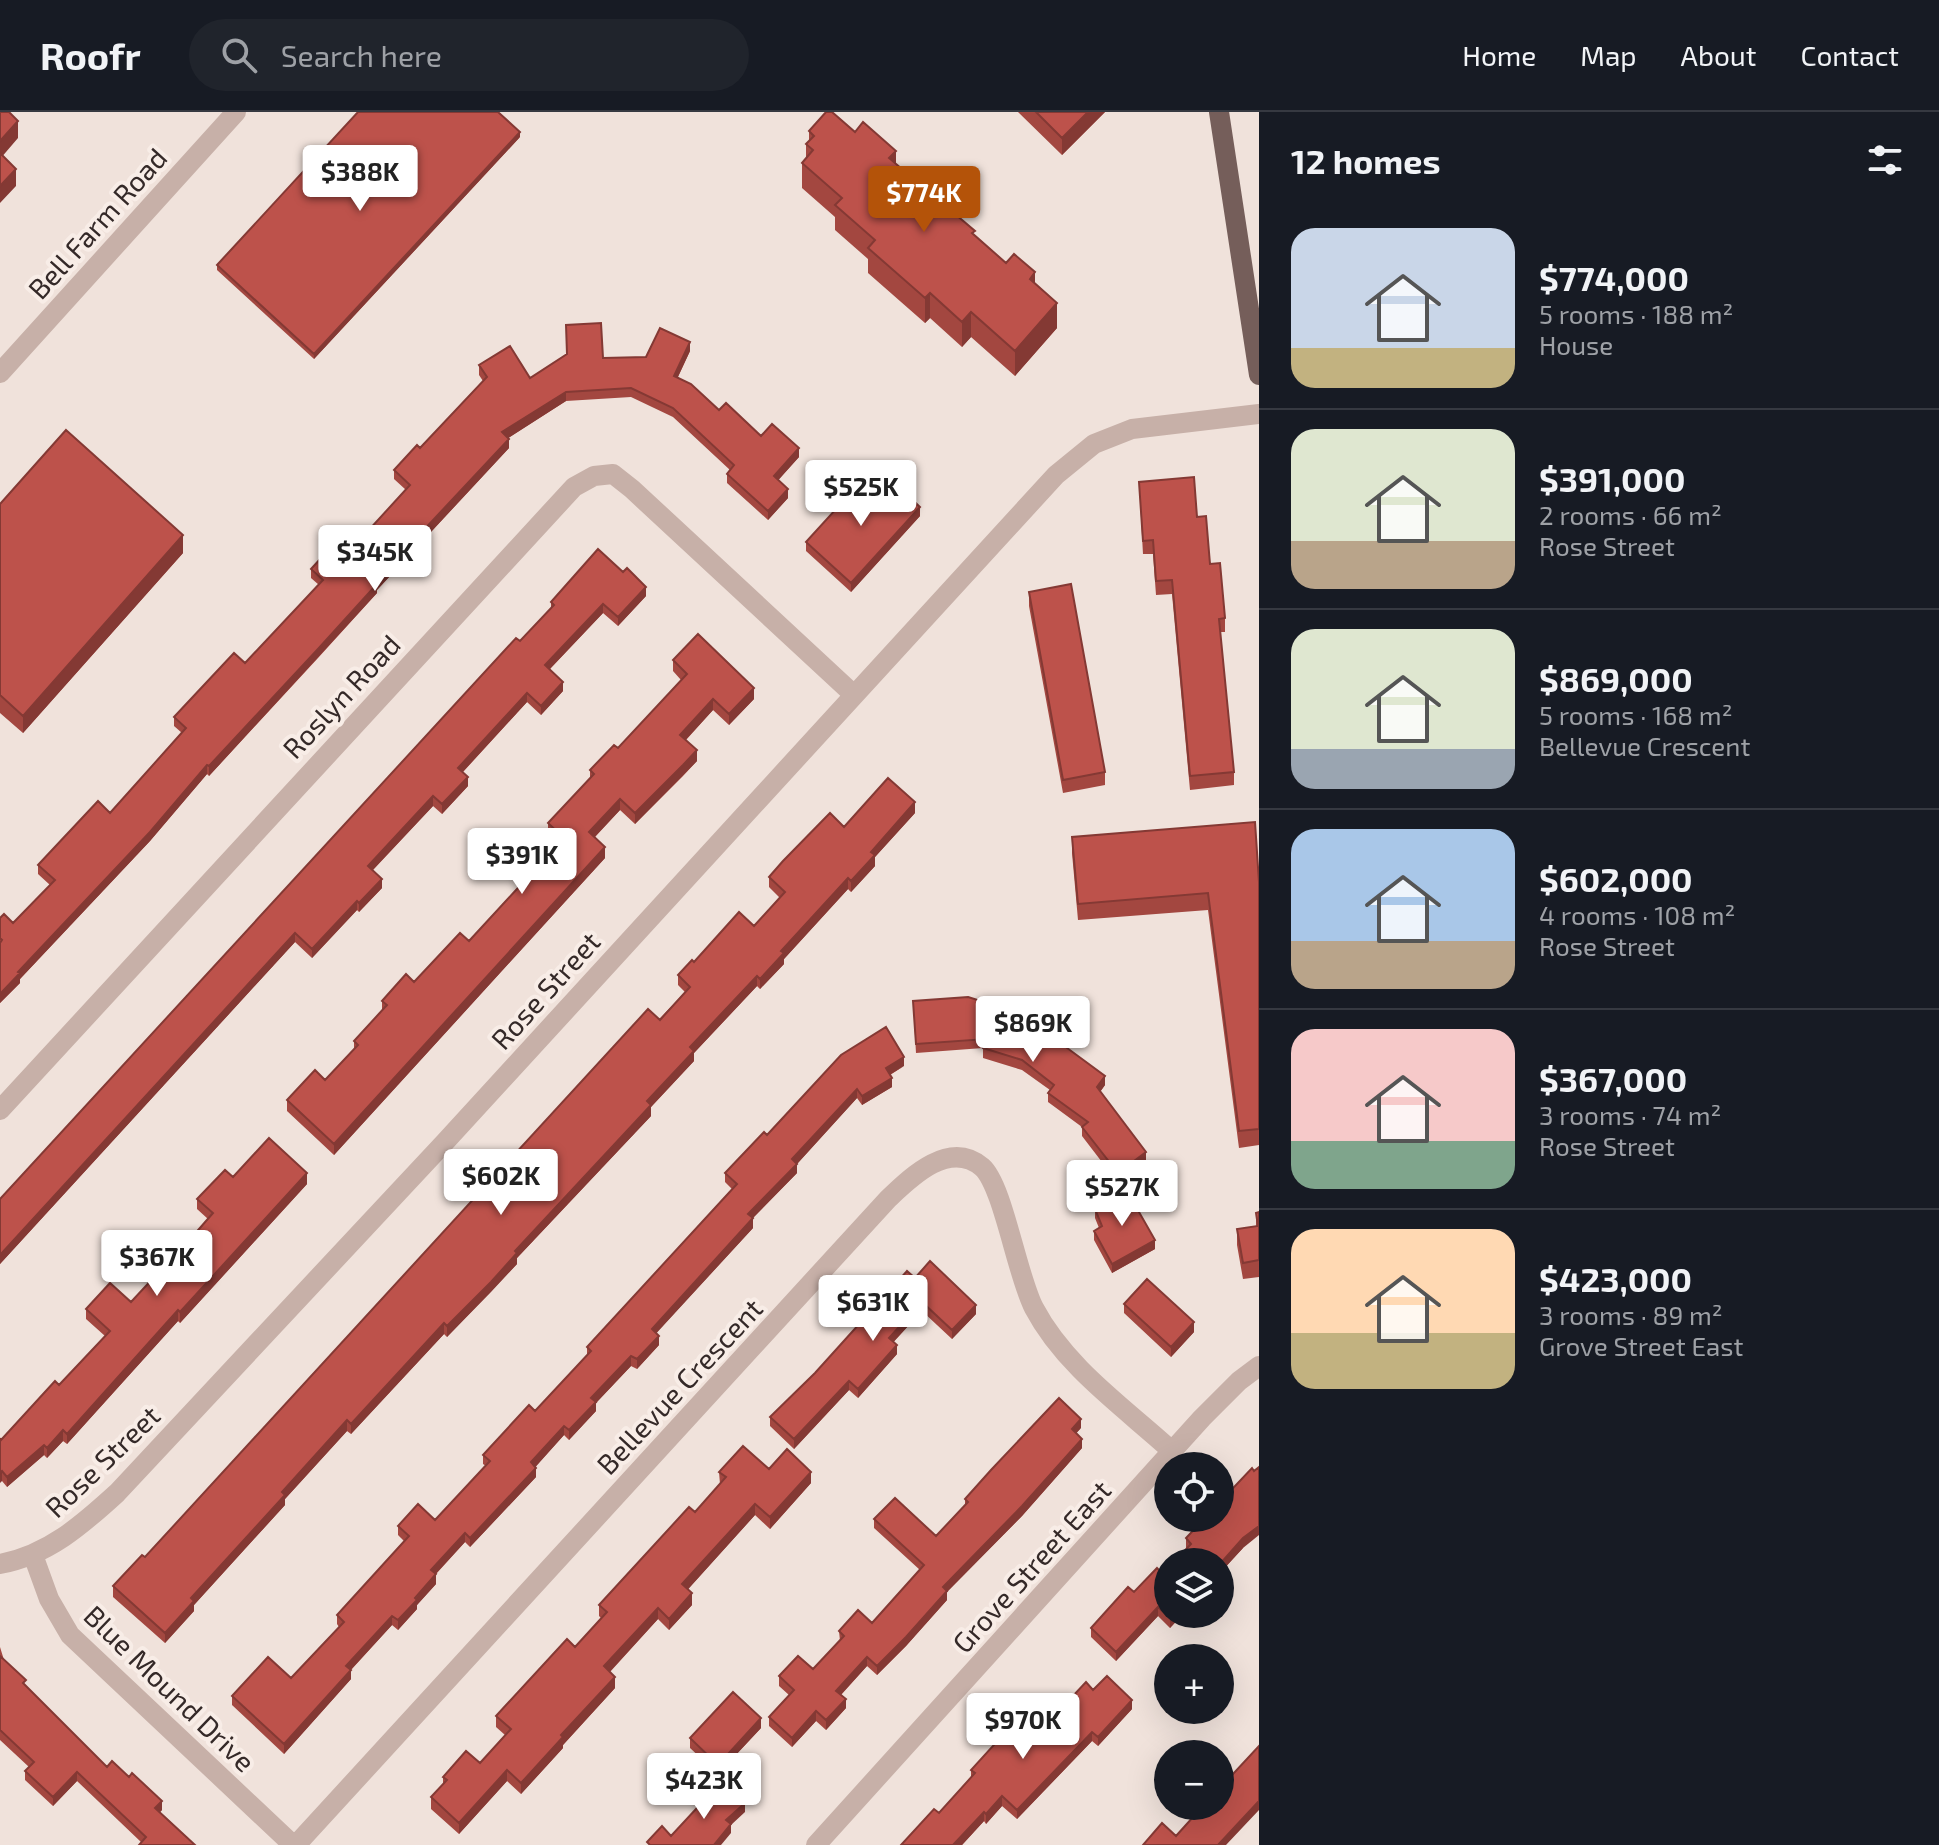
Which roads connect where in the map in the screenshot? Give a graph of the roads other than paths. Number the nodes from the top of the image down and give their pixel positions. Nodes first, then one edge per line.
1 (236, 112) edge
2 (1219, 112) edge
3 (0, 373) edge
4 (1259, 375) edge
5 (1259, 414) edge
6 (853, 694) junction
7 (0, 1110) edge
8 (1259, 1366) edge
9 (1173, 1452) joint
10 (1154, 1473) edge
11 (33, 1555) junction
12 (0, 1564) edge
13 (294, 1845) edge
14 (816, 1845) edge

1 - 3 street, Bell Farm Road
2 - 4 main road
5 - 6 street, Rose Street
6 - 7 street, Roslyn Road
6 - 11 street, Rose Street
8 - 9 street, Grove Street East
9 - 13 street, Bellevue Crescent
10 - 14 street, Grove Street East
11 - 12 street, Rose Street
11 - 13 street, Blue Mound Drive

